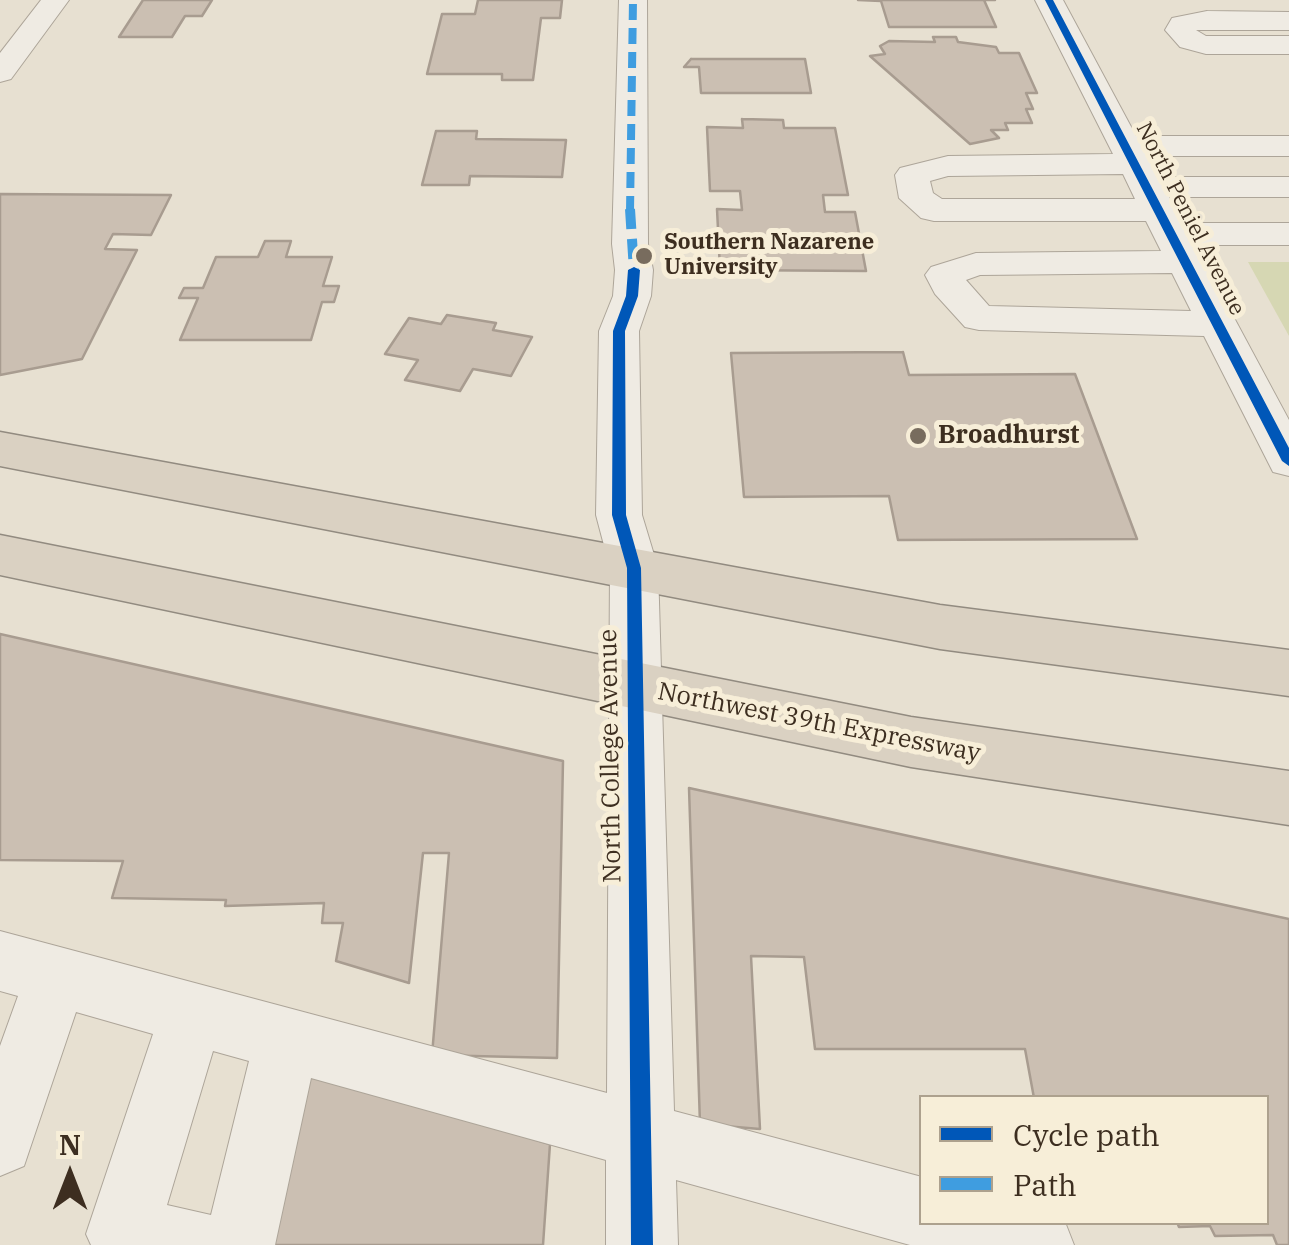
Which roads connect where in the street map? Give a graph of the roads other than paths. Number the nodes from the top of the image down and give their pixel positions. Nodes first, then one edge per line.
1 (54, 0) edge
2 (633, 0) edge
3 (1049, 0) edge
4 (1158, 0) edge
5 (1289, 21) edge
6 (1190, 22) junction
7 (1289, 44) edge
8 (0, 73) edge
9 (1289, 146) edge
10 (1289, 187) edge
11 (1154, 200) junction
12 (1289, 234) edge
13 (1218, 324) junction
14 (0, 449) edge
15 (1289, 460) edge
16 (0, 555) edge
17 (634, 568) junction
18 (1289, 673) edge
19 (634, 687) junction
20 (1289, 798) edge
21 (28, 969) edge
22 (192, 1014) junction
23 (286, 1039) junction
24 (641, 1135) junction
25 (0, 1142) edge
26 (919, 1212) edge
27 (967, 1225) edge
28 (197, 1245) edge
29 (239, 1245) edge
30 (642, 1245) edge
31 (1038, 1245) edge

1 - 8 street
2 - 17 street, North College Avenue
3 - 11 street, North Peniel Avenue
4 - 6 street
5 - 6 street
6 - 7 street
9 - 11 street
10 - 11 street
11 - 11 street
11 - 12 street
11 - 13 street, North Peniel Avenue
11 - 13 street
13 - 15 street, North Peniel Avenue
14 - 17 highway
16 - 19 highway, Northwest 39th Expressway
17 - 18 highway
17 - 19 street, North College Avenue
19 - 20 highway, Northwest 39th Expressway
19 - 24 street, North College Avenue
21 - 22 street
21 - 25 street
22 - 23 street
22 - 28 street
23 - 24 street
23 - 29 street
24 - 26 street
24 - 30 street, North College Avenue
27 - 31 street

